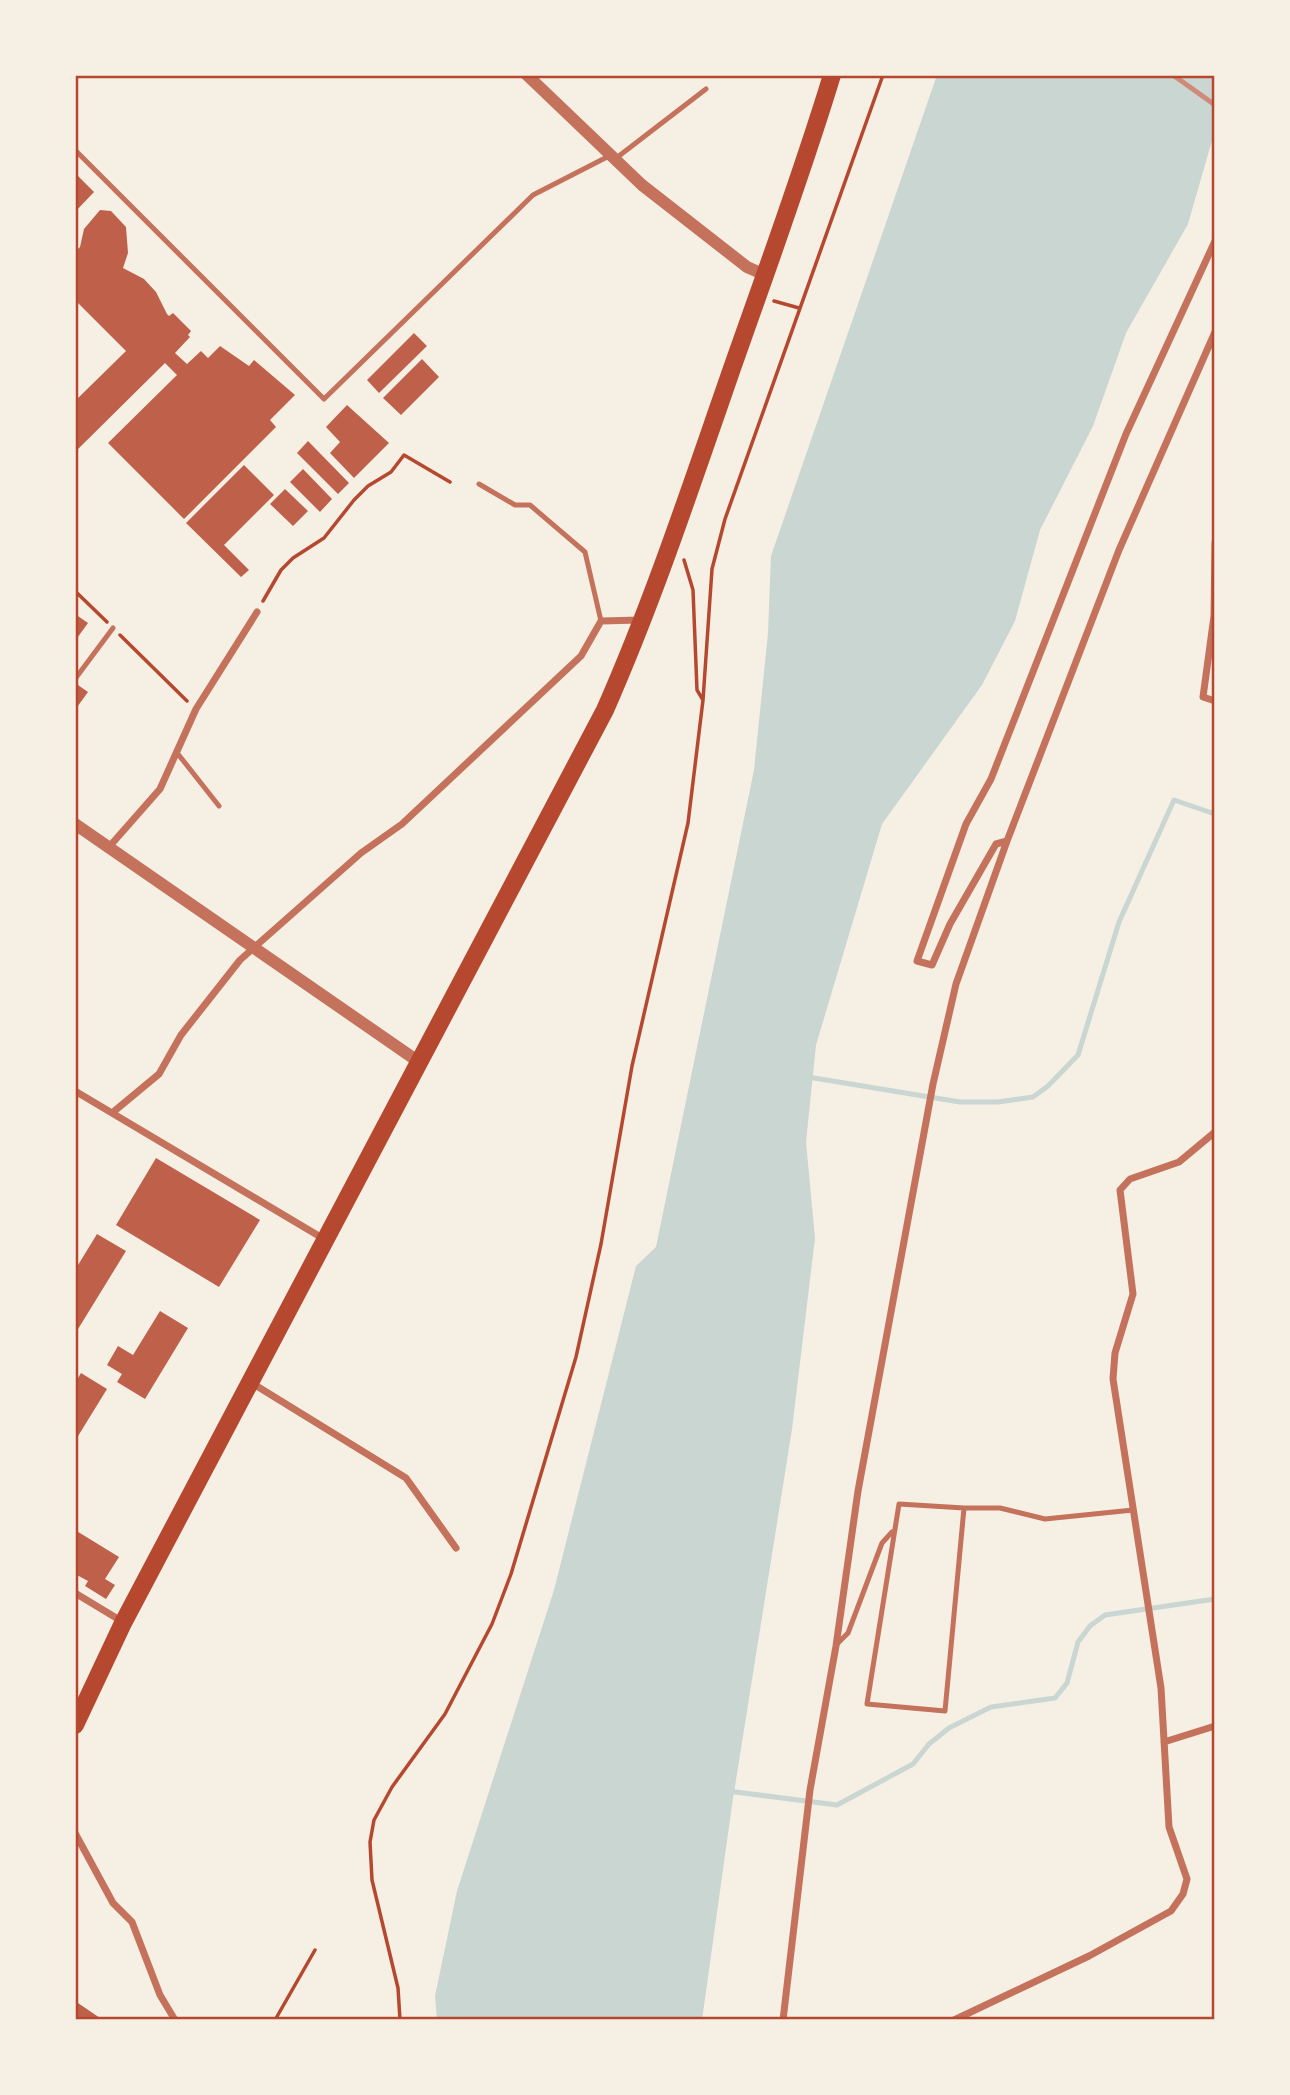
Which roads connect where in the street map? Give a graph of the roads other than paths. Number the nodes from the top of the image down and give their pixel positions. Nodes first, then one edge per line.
1 (527, 75) edge
2 (832, 75) edge
3 (706, 89) dead end
4 (75, 150) edge
5 (613, 157) junction
6 (1215, 241) edge
7 (765, 275) junction
8 (1215, 332) edge
9 (479, 484) dead end
10 (1215, 543) edge
11 (257, 612) road end
12 (643, 620) junction
13 (601, 621) junction
14 (113, 628) road end
15 (75, 679) edge
16 (1215, 701) edge
17 (178, 754) junction
18 (219, 806) dead end
19 (75, 824) edge
20 (1007, 841) junction
21 (109, 847) junction
22 (254, 948) junction
23 (419, 1062) junction
24 (75, 1091) edge
25 (112, 1113) junction
26 (1215, 1132) edge
27 (324, 1239) junction
28 (250, 1381) junction
29 (964, 1508) junction
30 (1133, 1510) junction
31 (894, 1529) junction
32 (456, 1548) dead end
33 (75, 1592) edge
34 (123, 1623) junction
35 (836, 1646) junction
36 (75, 1725) edge
37 (1215, 1726) edge
38 (1164, 1742) junction
39 (75, 1833) edge
40 (175, 2020) edge
41 (783, 2020) edge
42 (954, 2020) edge

1 - 5 street
2 - 7 main road
3 - 5 lane
4 - 5 lane
5 - 7 street
6 - 20 street
7 - 12 main road
8 - 20 street
9 - 13 lane
10 - 16 street
11 - 17 street
12 - 13 street
12 - 23 main road
13 - 22 street
14 - 15 lane
17 - 18 lane
17 - 21 street
19 - 21 street
20 - 35 street
21 - 22 street
22 - 23 street
22 - 25 street
23 - 27 main road
24 - 25 street
25 - 27 street
26 - 30 street
27 - 28 main road
28 - 32 street
28 - 34 main road
29 - 30 lane
29 - 31 lane
29 - 31 lane
30 - 38 street
31 - 35 lane
33 - 34 street
34 - 36 main road
35 - 41 street
37 - 38 street
38 - 42 street
39 - 40 street

